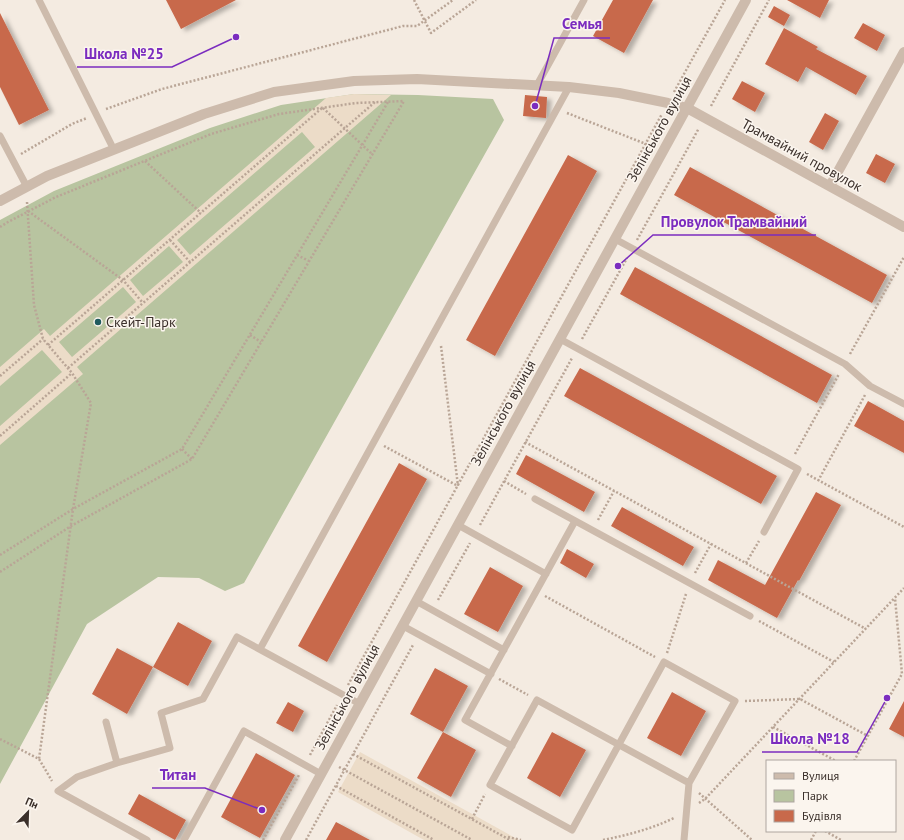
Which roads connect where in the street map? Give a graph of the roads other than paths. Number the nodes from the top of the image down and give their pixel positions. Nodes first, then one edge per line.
1 (39, 0) edge
2 (584, 0) edge
3 (746, 0) edge
4 (904, 52) edge
5 (537, 85) junction
6 (569, 87) junction
7 (687, 108) junction
8 (0, 136) edge
9 (114, 150) junction
10 (830, 186) junction
11 (26, 187) junction
12 (0, 201) edge
13 (904, 227) edge
14 (615, 239) junction
15 (560, 339) junction
16 (904, 404) edge
17 (535, 499) road end
18 (575, 521) junction
19 (458, 525) junction
20 (764, 532) road end
21 (546, 574) junction
22 (416, 601) junction
23 (750, 616) road end
24 (403, 626) junction
25 (260, 649) junction
26 (504, 650) junction
27 (490, 674) junction
28 (360, 704) junction
29 (106, 722) dead end
30 (619, 744) junction
31 (512, 746) junction
32 (117, 763) junction
33 (321, 774) junction
34 (689, 783) junction
35 (146, 840) edge
36 (184, 840) edge
37 (285, 840) edge
38 (684, 840) edge

1 - 9 lane
2 - 5 lane
3 - 7 street, Зелінського вулиця
4 - 10 street
5 - 6 street, Трамвайний провулок
5 - 9 street, Трамвайний провулок
6 - 7 street, Трамвайний провулок
6 - 25 lane
7 - 10 street, Трамвайний провулок
7 - 14 street, Зелінського вулиця
8 - 11 lane
9 - 11 street, Трамвайний провулок
10 - 13 street, Трамвайний провулок
11 - 12 street, Трамвайний провулок
14 - 15 street, Зелінського вулиця
14 - 16 lane
15 - 19 street, Зелінського вулиця
15 - 20 lane
17 - 18 lane
18 - 21 lane
18 - 23 lane
19 - 21 lane
19 - 22 street, Зелінського вулиця
21 - 26 lane
22 - 24 street, Зелінського вулиця
22 - 26 lane
24 - 27 lane
24 - 28 street, Зелінського вулиця
25 - 28 lane
25 - 32 lane
26 - 27 lane
27 - 31 lane
28 - 33 street, Зелінського вулиця
29 - 32 lane
30 - 31 lane
30 - 31 lane
30 - 34 lane
30 - 34 lane
32 - 35 lane
33 - 36 lane
33 - 37 street, Зелінського вулиця
34 - 38 lane

